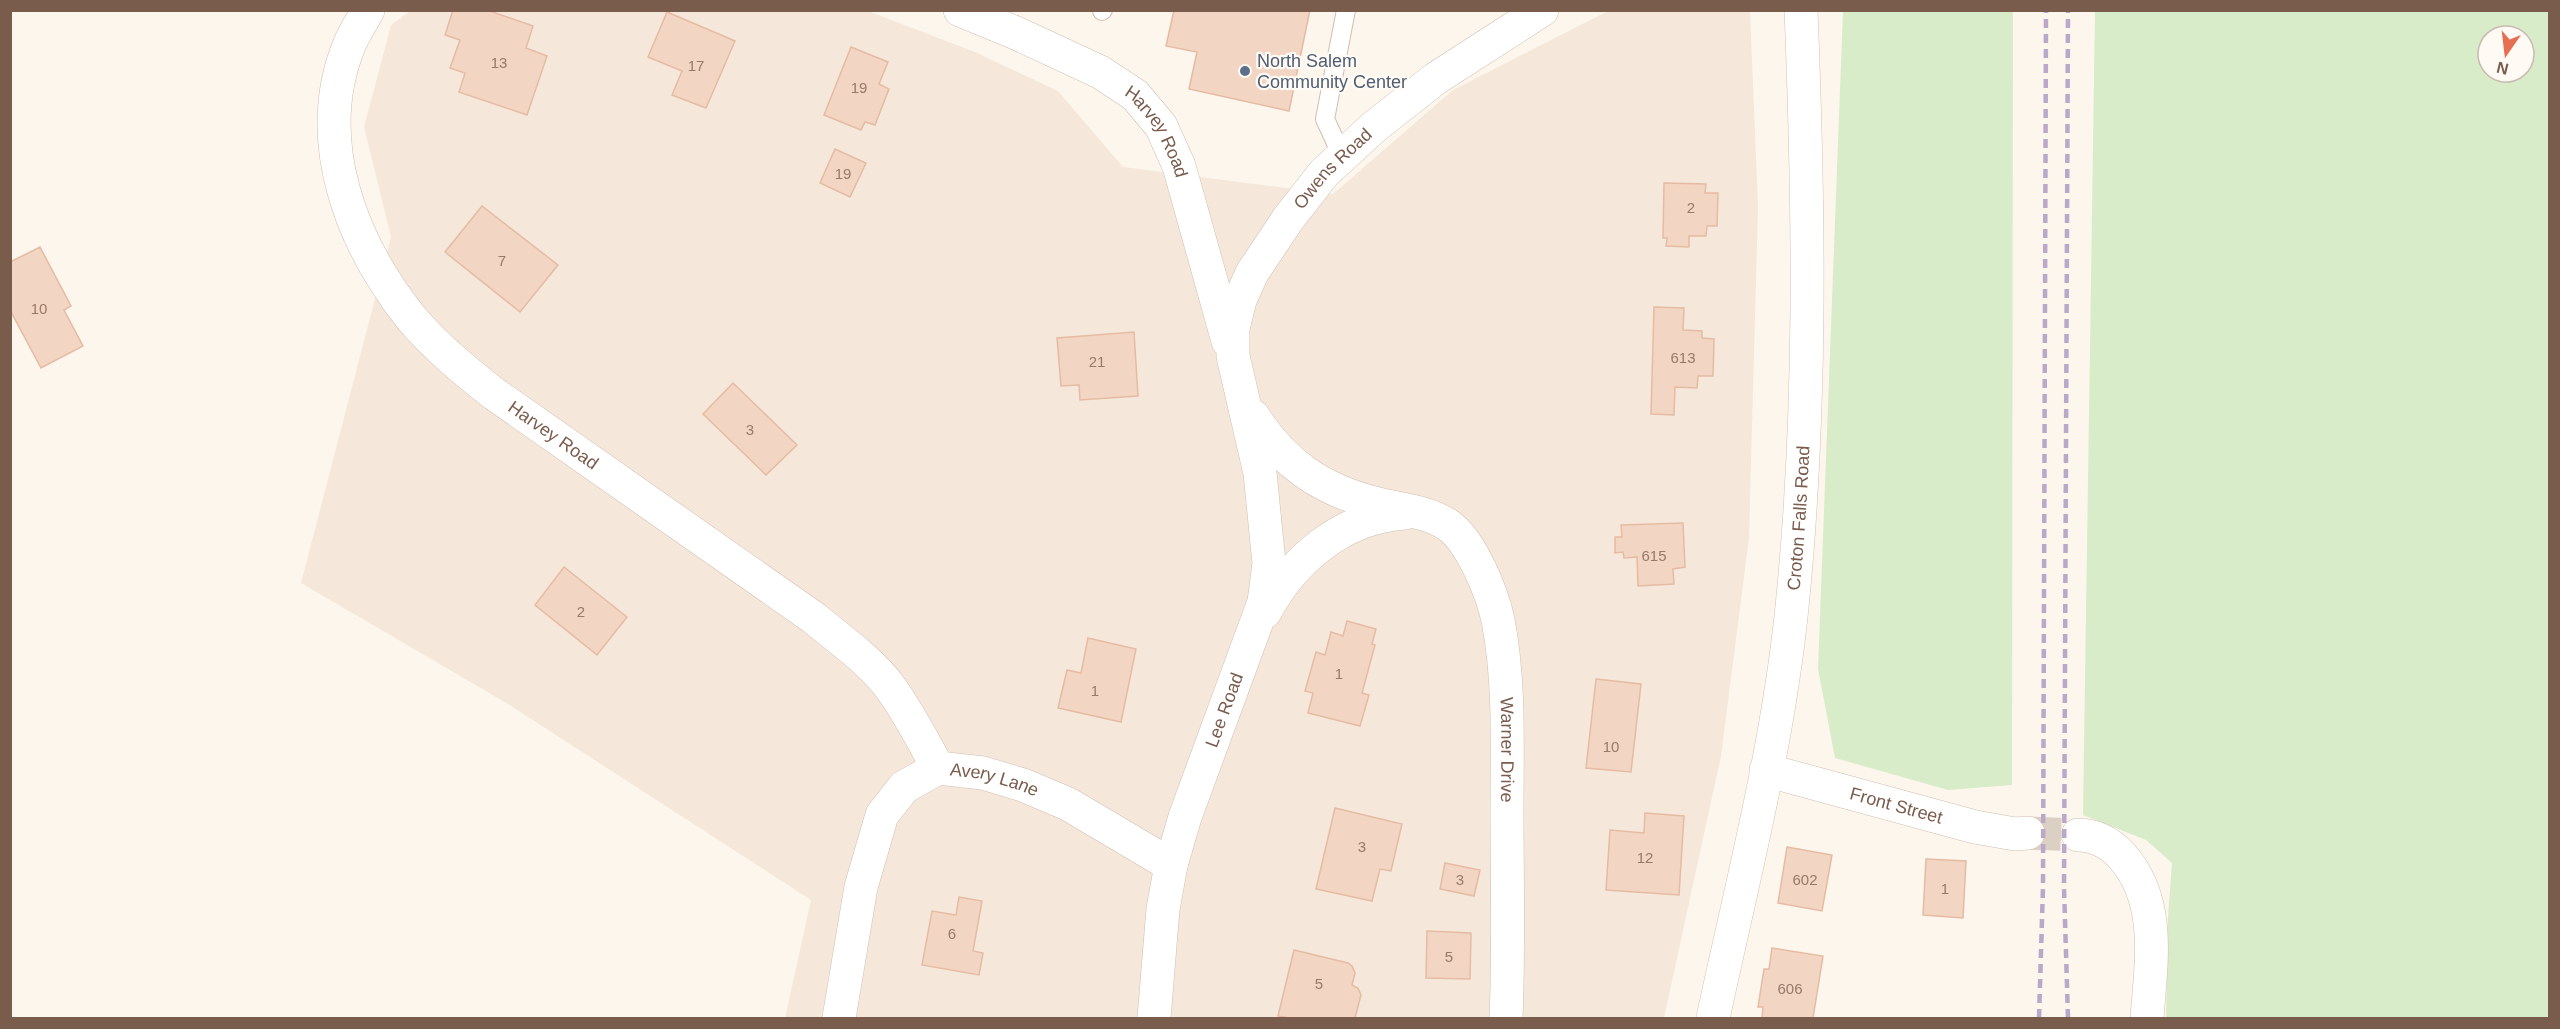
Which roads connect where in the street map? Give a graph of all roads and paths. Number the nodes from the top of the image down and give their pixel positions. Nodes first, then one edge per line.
1 (368, 10) edge
2 (960, 10) edge
3 (1346, 10) edge
4 (1542, 10) edge
5 (1800, 10) edge
6 (1342, 156) junction
7 (1233, 356) junction
8 (1244, 401) junction
9 (1420, 512) junction
10 (1252, 638) junction
11 (938, 768) junction
12 (1766, 770) junction
13 (2028, 833) tunnel mouth
14 (2078, 835) tunnel mouth
15 (1171, 865) junction
16 (839, 1018) edge
17 (1154, 1018) edge
18 (1506, 1018) edge
19 (1713, 1018) edge
20 (2148, 1018) edge

1 - 11 street, Harvey Road
2 - 7 street, Harvey Road
3 - 6 lane
4 - 6 street, Owens Road
5 - 12 street, Croton Falls Road
6 - 7 street, Owens Road
7 - 8 street, Owens Road
8 - 9 street, Warner Drive
8 - 10 street, Lee Road
9 - 10 street, Warner Drive
9 - 18 street, Warner Drive
10 - 15 street, Lee Road
11 - 15 street, Avery Lane
11 - 16 street, Avery Lane
12 - 13 street, Front Street
12 - 19 street, Croton Falls Road
14 - 20 street
15 - 17 street, Lee Road

